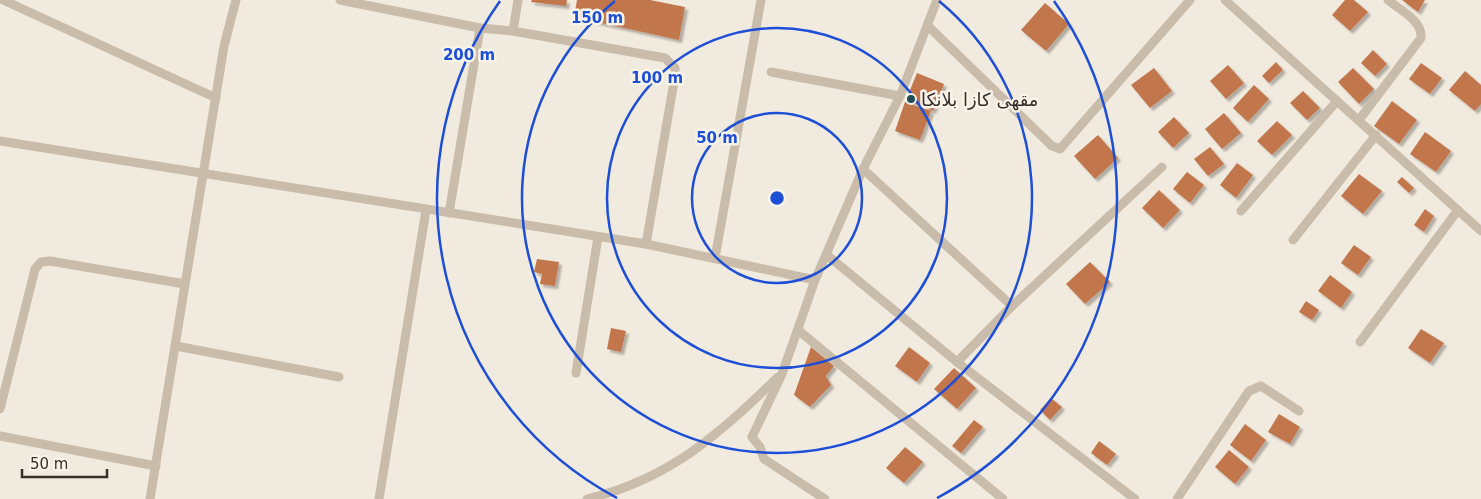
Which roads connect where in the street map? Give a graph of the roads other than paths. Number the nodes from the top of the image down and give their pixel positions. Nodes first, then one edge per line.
1 (3, 0) edge
2 (236, 0) edge
3 (340, 0) edge
4 (518, 0) edge
5 (761, 0) edge
6 (937, 0) edge
7 (1190, 0) edge
8 (1225, 0) edge
9 (1388, 0) edge
10 (928, 26) junction
11 (480, 28) junction
12 (513, 31) junction
13 (771, 72) dead end
14 (900, 96) junction
15 (216, 98) junction
16 (1337, 100) junction
17 (1359, 120) junction
18 (1376, 135) junction
19 (0, 141) edge
20 (1162, 167) dead end
21 (863, 169) junction
22 (205, 172) junction
23 (426, 210) junction
24 (1458, 210) junction
25 (1241, 211) dead end
26 (449, 213) junction
27 (1481, 231) edge
28 (598, 237) junction
29 (1293, 240) dead end
30 (646, 244) junction
31 (827, 256) junction
32 (714, 258) junction
33 (816, 280) junction
34 (185, 284) junction
35 (1012, 306) junction
36 (798, 330) junction
37 (1360, 342) dead end
38 (176, 346) junction
39 (957, 362) junction
40 (576, 373) dead end
41 (782, 374) junction
42 (339, 377) dead end
43 (0, 409) edge
44 (1299, 411) dead end
45 (0, 436) edge
46 (156, 466) junction
47 (150, 499) edge
48 (379, 499) edge
49 (587, 499) edge
50 (825, 499) edge
51 (1003, 499) edge
52 (1135, 499) edge
53 (1177, 499) edge

1 - 15 street
2 - 15 street
3 - 11 street
4 - 12 street
5 - 32 street
6 - 10 street
7 - 10 street
8 - 16 street
9 - 17 street
10 - 14 street
11 - 12 street
11 - 26 street
12 - 30 street
13 - 14 street
14 - 21 street
15 - 22 street
16 - 17 street
16 - 25 street
17 - 18 street
18 - 24 street
18 - 29 street
19 - 22 street
20 - 35 street
21 - 31 street
21 - 35 street
22 - 23 street
22 - 34 street
23 - 26 street
23 - 48 street
24 - 27 street
24 - 37 street
26 - 28 street
28 - 30 street
28 - 40 street
30 - 32 street
31 - 33 street
31 - 39 street
32 - 33 street
33 - 36 street
34 - 38 street
34 - 43 street
35 - 39 street
36 - 41 street
36 - 51 street
38 - 42 street
38 - 46 street
39 - 52 street
41 - 49 street
41 - 50 street
44 - 53 street
45 - 46 street
46 - 47 street

